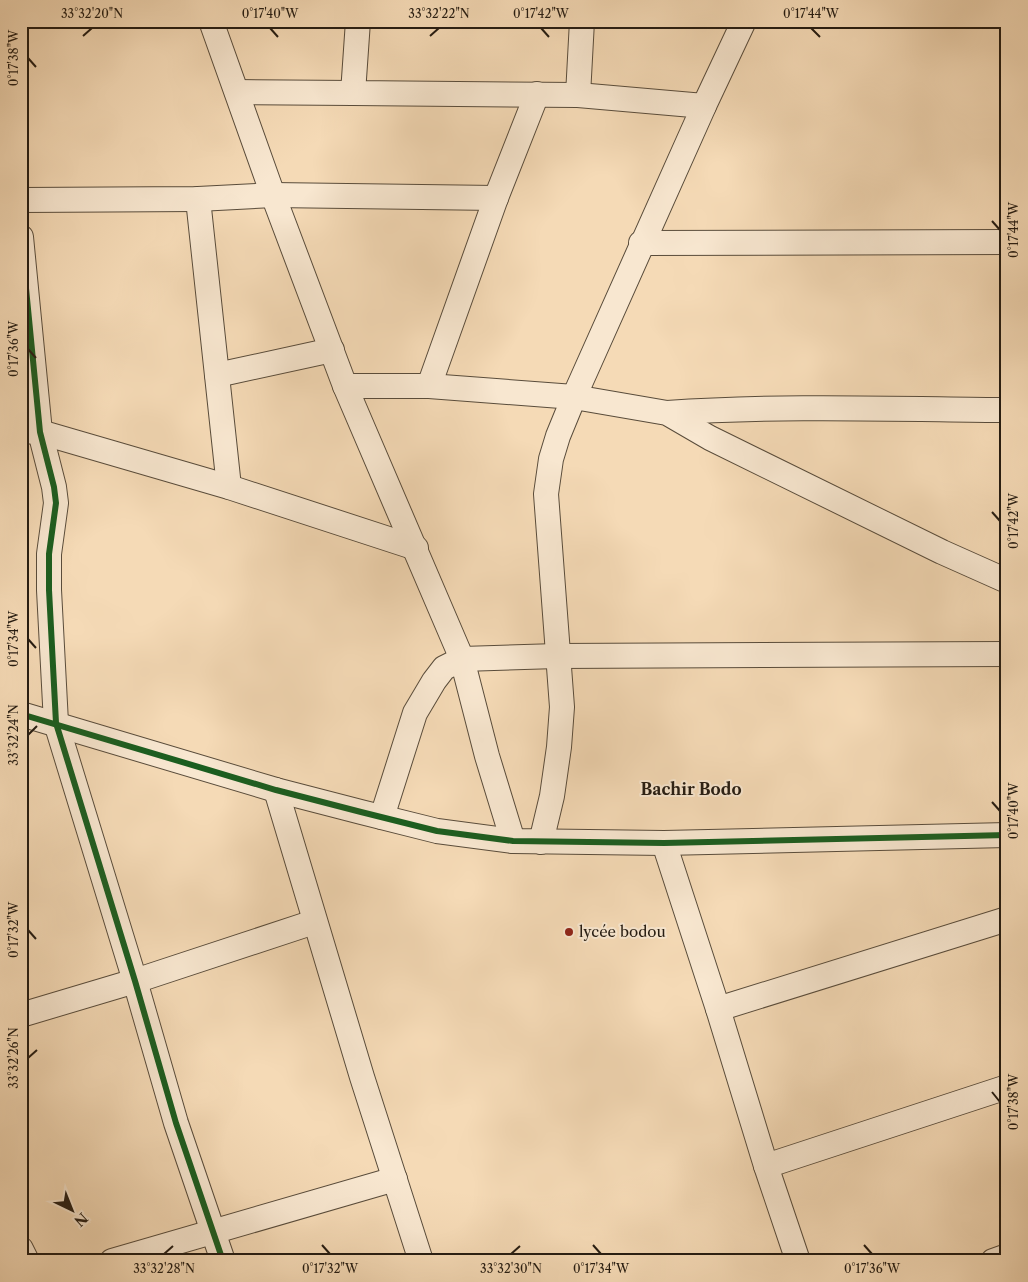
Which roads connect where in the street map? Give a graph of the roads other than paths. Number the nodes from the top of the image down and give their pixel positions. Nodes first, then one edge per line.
1 (211, 21) edge
2 (358, 21) edge
3 (582, 21) edge
4 (744, 21) edge
5 (237, 92) junction
6 (353, 93) junction
7 (536, 94) junction
8 (578, 95) junction
9 (704, 106) junction
10 (273, 195) junction
11 (496, 198) junction
12 (198, 199) junction
13 (21, 200) edge
14 (21, 237) edge
15 (1007, 242) edge
16 (641, 243) junction
17 (332, 350) junction
18 (217, 375) junction
19 (345, 386) junction
20 (429, 386) junction
21 (574, 397) junction
22 (1007, 410) edge
23 (667, 413) junction
24 (31, 431) edge
25 (229, 487) junction
26 (416, 548) junction
27 (1007, 580) edge
28 (1007, 654) edge
29 (557, 656) junction
30 (462, 658) junction
31 (21, 714) edge
32 (56, 724) junction
33 (276, 790) junction
34 (382, 817) junction
35 (1007, 835) edge
36 (514, 841) junction
37 (541, 842) junction
38 (664, 843) junction
39 (1007, 919) edge
40 (314, 922) junction
41 (136, 981) junction
42 (718, 1009) junction
43 (21, 1016) edge
44 (1007, 1088) edge
45 (766, 1166) junction
46 (395, 1179) junction
47 (212, 1232) junction
48 (21, 1249) edge
49 (1007, 1256) edge
50 (27, 1261) edge
51 (112, 1261) edge
52 (223, 1261) edge
53 (421, 1261) edge
54 (798, 1261) edge
55 (994, 1261) edge

1 - 5 street
2 - 6 street
3 - 8 street
4 - 9 street
5 - 6 street
5 - 10 street
6 - 7 street
7 - 8 street
7 - 11 street
8 - 9 street
9 - 16 street
10 - 11 street
10 - 12 street
10 - 17 street
11 - 20 street
12 - 13 street
12 - 18 street
14 - 24 street
15 - 16 street
16 - 21 street
17 - 18 street
17 - 19 street
18 - 25 street
19 - 20 street
19 - 26 street
20 - 21 street
21 - 23 street
21 - 29 street
22 - 23 street
23 - 27 street
24 - 25 street
24 - 32 street
25 - 26 street
26 - 30 street
28 - 29 street
29 - 30 street
29 - 37 street
30 - 34 street
30 - 36 street
31 - 32 street
32 - 33 street
32 - 41 street
33 - 34 street
33 - 40 street
34 - 36 street
35 - 38 street
36 - 37 street
37 - 38 street
38 - 42 street
39 - 42 street
40 - 41 street
40 - 46 street
41 - 43 street
41 - 47 street
42 - 45 street
44 - 45 street
45 - 54 street
46 - 47 street
46 - 53 street
47 - 51 street
47 - 52 street
48 - 50 street
49 - 55 street

